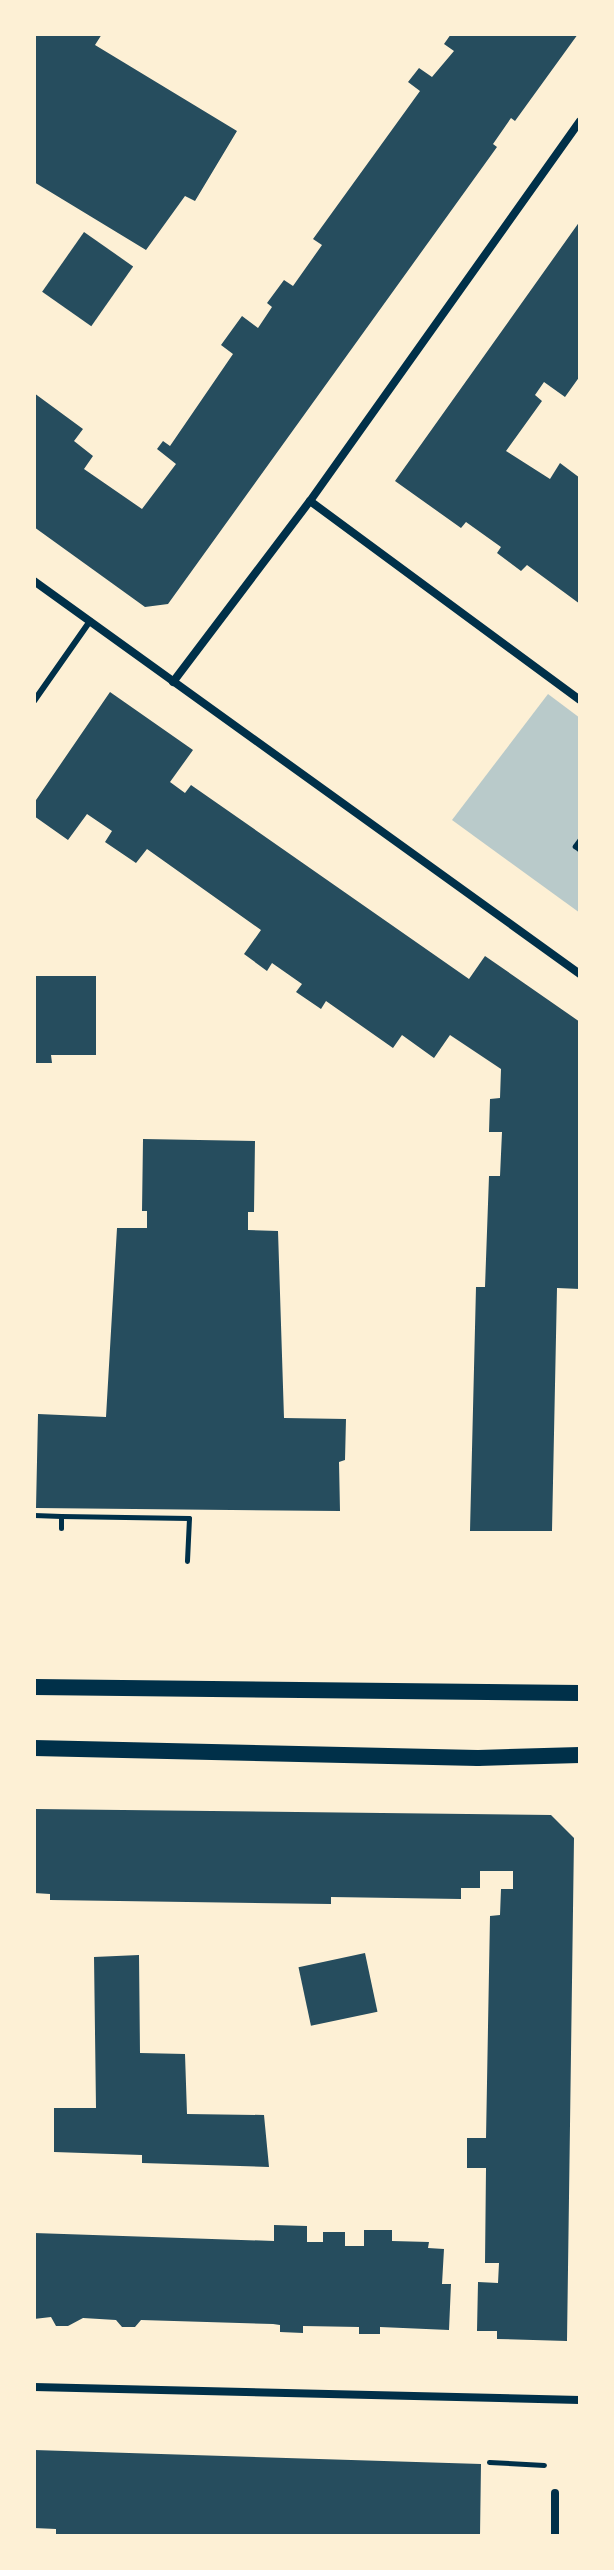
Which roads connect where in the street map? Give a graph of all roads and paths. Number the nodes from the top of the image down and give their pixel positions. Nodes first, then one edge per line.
1 (580, 121) edge
2 (310, 501) junction
3 (34, 581) edge
4 (90, 621) junction
5 (173, 682) junction
6 (580, 700) edge
7 (34, 701) edge
8 (580, 839) edge
9 (580, 850) edge
10 (580, 974) edge
11 (188, 1510) dead end
12 (34, 1515) edge
13 (61, 1516) junction
14 (189, 1518) junction
15 (61, 1528) dead end
16 (187, 1561) dead end
17 (34, 1687) edge
18 (580, 1693) edge
19 (34, 1748) edge
20 (580, 1755) edge
21 (34, 2387) edge
22 (580, 2400) edge
23 (489, 2462) dead end
24 (550, 2465) dead end
25 (555, 2493) dead end
26 (555, 2536) edge

1 - 2 street
2 - 5 street
2 - 6 street
3 - 4 street
4 - 5 street
4 - 7 lane
5 - 10 street
8 - 9 path
11 - 14 path
12 - 13 path
13 - 14 path
13 - 15 path
14 - 16 path
17 - 18 main road
19 - 20 main road
21 - 22 street
23 - 24 path
25 - 26 street

